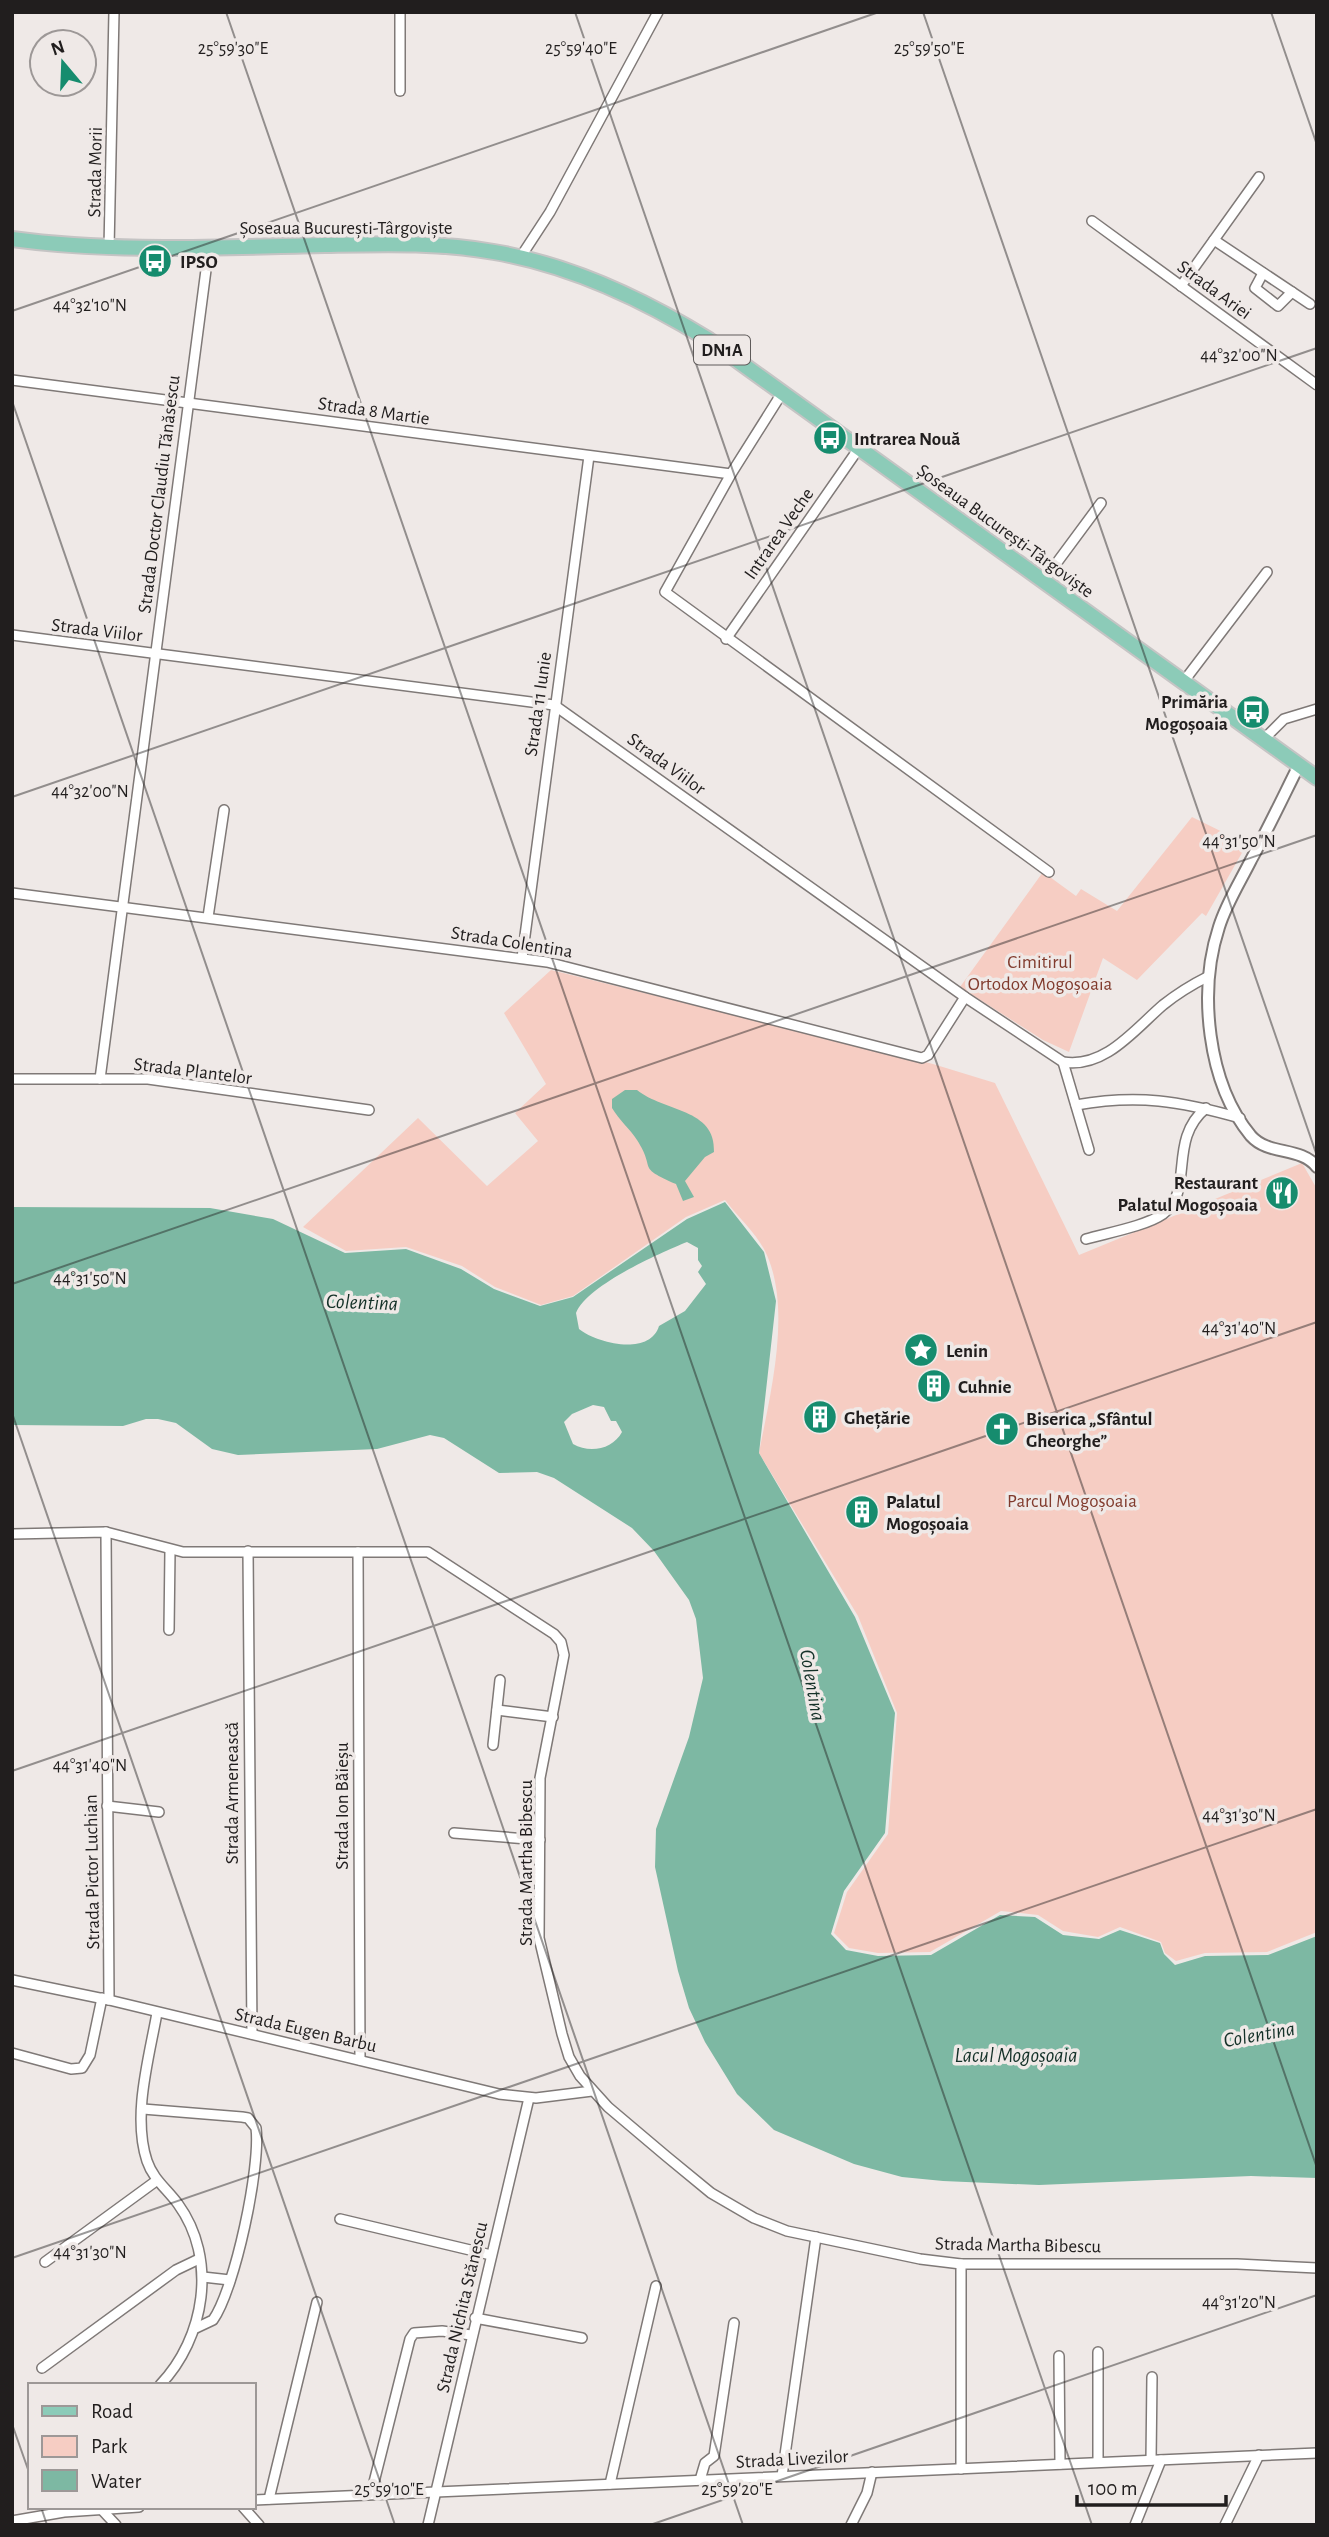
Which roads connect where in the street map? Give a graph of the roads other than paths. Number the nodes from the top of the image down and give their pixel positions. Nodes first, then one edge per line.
1 (114, 12) edge
2 (400, 12) edge
3 (658, 12) edge
4 (400, 91) dead end
5 (1259, 177) dead end
6 (1092, 221) dead end
7 (12, 239) edge
8 (1214, 240) junction
9 (209, 247) junction
10 (110, 248) junction
11 (520, 258) junction
12 (1263, 273) junction
13 (1181, 286) junction
14 (1292, 292) junction
15 (1310, 304) dead end
16 (12, 380) edge
17 (1317, 385) edge
18 (782, 393) junction
19 (187, 403) junction
20 (859, 448) junction
21 (589, 456) junction
22 (731, 474) junction
23 (1101, 503) dead end
24 (1267, 572) dead end
25 (1044, 580) junction
26 (12, 635) edge
27 (726, 639) junction
28 (156, 654) junction
29 (1184, 681) junction
30 (554, 705) junction
31 (1317, 709) edge
32 (1264, 739) junction
33 (1299, 765) junction
34 (1317, 778) edge
35 (224, 810) dead end
36 (1049, 872) dead end
37 (12, 893) edge
38 (121, 905) junction
39 (208, 917) junction
40 (522, 958) junction
41 (1209, 976) junction
42 (965, 997) junction
43 (1063, 1062) junction
44 (12, 1079) edge
45 (100, 1079) junction
46 (1076, 1105) junction
47 (1206, 1108) junction
48 (369, 1110) dead end
49 (1240, 1118) junction
50 (1089, 1150) dead end
51 (1317, 1167) edge
52 (1086, 1239) dead end
53 (106, 1532) junction
54 (12, 1534) edge
55 (170, 1550) junction
56 (248, 1551) junction
57 (358, 1552) junction
58 (169, 1630) dead end
59 (500, 1680) dead end
60 (497, 1710) junction
61 (553, 1717) junction
62 (492, 1745) dead end
63 (107, 1805) junction
64 (159, 1812) dead end
65 (454, 1833) dead end
66 (540, 1840) junction
67 (12, 1980) edge
68 (105, 1999) junction
69 (157, 2013) junction
70 (252, 2034) junction
71 (12, 2053) edge
72 (360, 2060) junction
73 (592, 2091) junction
74 (529, 2098) junction
75 (143, 2109) junction
76 (156, 2181) junction
77 (340, 2219) dead end
78 (816, 2237) junction
79 (491, 2255) junction
80 (199, 2259) junction
81 (45, 2262) dead end
82 (961, 2264) junction
83 (1317, 2268) edge
84 (203, 2277) junction
85 (230, 2280) junction
86 (656, 2286) dead end
87 (317, 2302) dead end
88 (475, 2318) junction
89 (734, 2323) dead end
90 (196, 2329) junction
91 (471, 2335) junction
92 (582, 2338) dead end
93 (1098, 2352) dead end
94 (1059, 2356) dead end
95 (42, 2368) dead end
96 (1152, 2377) dead end
97 (162, 2383) edge
98 (1317, 2453) edge
99 (1259, 2455) junction
100 (1151, 2460) junction
101 (1161, 2460) junction
102 (1098, 2462) junction
103 (1060, 2464) junction
104 (961, 2469) junction
105 (872, 2472) junction
106 (782, 2476) junction
107 (700, 2480) junction
108 (610, 2484) junction
109 (436, 2492) junction
110 (371, 2494) junction
111 (269, 2499) junction
112 (256, 2500) edge
113 (114, 2509) edge
114 (245, 2509) edge
115 (65, 2510) edge
116 (102, 2510) junction
117 (12, 2521) edge
118 (116, 2525) edge
119 (258, 2525) edge
120 (428, 2525) edge
121 (851, 2525) edge
122 (1135, 2525) edge
123 (1225, 2525) edge

1 - 10 street, Strada Morii
2 - 4 street
3 - 11 street
5 - 8 street
6 - 13 street, Strada Ariei
7 - 10 main road, Șoseaua București-Târgoviște / DN1A
8 - 12 street
8 - 13 street
9 - 10 main road, Șoseaua București-Târgoviște / DN1A
9 - 11 main road, Șoseaua București-Târgoviște / DN1A
9 - 19 street, Strada Doctor Claudiu Tănăsescu
11 - 18 main road, Șoseaua București-Târgoviște / DN1A
12 - 14 street
12 - 14 street
13 - 17 street, Strada Ariei
14 - 15 street
16 - 19 street, Strada 8 Martie
18 - 20 main road, Șoseaua București-Târgoviște / DN1A
18 - 22 street
19 - 21 street, Strada 8 Martie
19 - 28 street, Strada Doctor Claudiu Tănăsescu
20 - 25 main road, Șoseaua București-Târgoviște / DN1A
20 - 27 street, Intrarea Veche
21 - 22 street, Strada 8 Martie
21 - 30 street, Strada 11 Iunie
22 - 27 street
23 - 25 street
24 - 29 street
25 - 29 main road, Șoseaua București-Târgoviște / DN1A
26 - 28 street, Strada Viilor
27 - 36 street
28 - 30 street, Strada Viilor
28 - 38 street, Strada Doctor Claudiu Tănăsescu
29 - 32 main road, Șoseaua București-Târgoviște / DN1A
30 - 40 street, Strada 11 Iunie
30 - 42 street, Strada Viilor
31 - 32 street
32 - 33 main road, Șoseaua București-Târgoviște / DN1A
33 - 34 main road, Șoseaua București-Târgoviște / DN1A
33 - 41 street
35 - 39 street
37 - 38 street, Strada Colentina
38 - 39 street, Strada Colentina
38 - 45 street, Strada Doctor Claudiu Tănăsescu
39 - 40 street, Strada Colentina
40 - 42 street, Strada Colentina
41 - 43 street
41 - 49 street
42 - 43 street, Strada Viilor
43 - 46 street
44 - 45 street, Strada Plantelor
45 - 48 street, Strada Plantelor
46 - 47 street
46 - 50 street
47 - 49 street
47 - 52 street
49 - 51 street
53 - 54 street, Strada Martha Bibescu
53 - 55 street, Strada Martha Bibescu
53 - 63 street, Strada Pictor Luchian
55 - 56 street, Strada Martha Bibescu
55 - 58 street
56 - 57 street, Strada Martha Bibescu
56 - 70 street, Strada Armenească
57 - 61 street, Strada Martha Bibescu
57 - 72 street, Strada Ion Băieșu
59 - 60 street
60 - 61 street
60 - 62 street
61 - 66 street, Strada Martha Bibescu
63 - 64 street
63 - 68 street, Strada Pictor Luchian
65 - 66 street
66 - 73 street, Strada Martha Bibescu
67 - 68 street, Strada Eugen Barbu
68 - 69 street, Strada Eugen Barbu
68 - 71 street, Strada Pictor Luchian
69 - 70 street, Strada Eugen Barbu
69 - 75 street
70 - 72 street, Strada Eugen Barbu
72 - 74 street, Strada Eugen Barbu
73 - 74 street, Strada Eugen Barbu
73 - 78 street, Strada Martha Bibescu
74 - 79 street, Strada Nichita Stănescu
75 - 76 street
75 - 85 street
76 - 80 street
76 - 81 street
77 - 79 street
78 - 82 street, Strada Martha Bibescu
78 - 106 street
79 - 88 street, Strada Nichita Stănescu
80 - 84 street
80 - 95 street
82 - 83 street, Strada Martha Bibescu
82 - 104 street
84 - 85 street
84 - 90 street
85 - 90 street
86 - 108 street
87 - 111 street
88 - 91 street, Strada Nichita Stănescu
88 - 92 street
89 - 107 street
90 - 97 street
91 - 109 street, Strada Nichita Stănescu
91 - 110 street
93 - 102 street
94 - 103 street
96 - 100 street
98 - 99 street, Strada Livezilor
99 - 101 street, Strada Livezilor
99 - 123 street
100 - 101 street, Strada Livezilor
100 - 102 street, Strada Livezilor
101 - 122 street
102 - 103 street, Strada Livezilor
103 - 104 street, Strada Livezilor
104 - 105 street, Strada Livezilor
105 - 106 street, Strada Livezilor
105 - 121 street
106 - 107 street, Strada Livezilor
107 - 108 street, Strada Livezilor
108 - 109 street, Strada Livezilor
109 - 110 street, Strada Livezilor
109 - 120 street, Strada Nichita Stănescu
110 - 111 street, Strada Livezilor
111 - 112 street, Strada Livezilor
113 - 116 street
114 - 119 street
115 - 116 street
115 - 117 street
116 - 118 street

